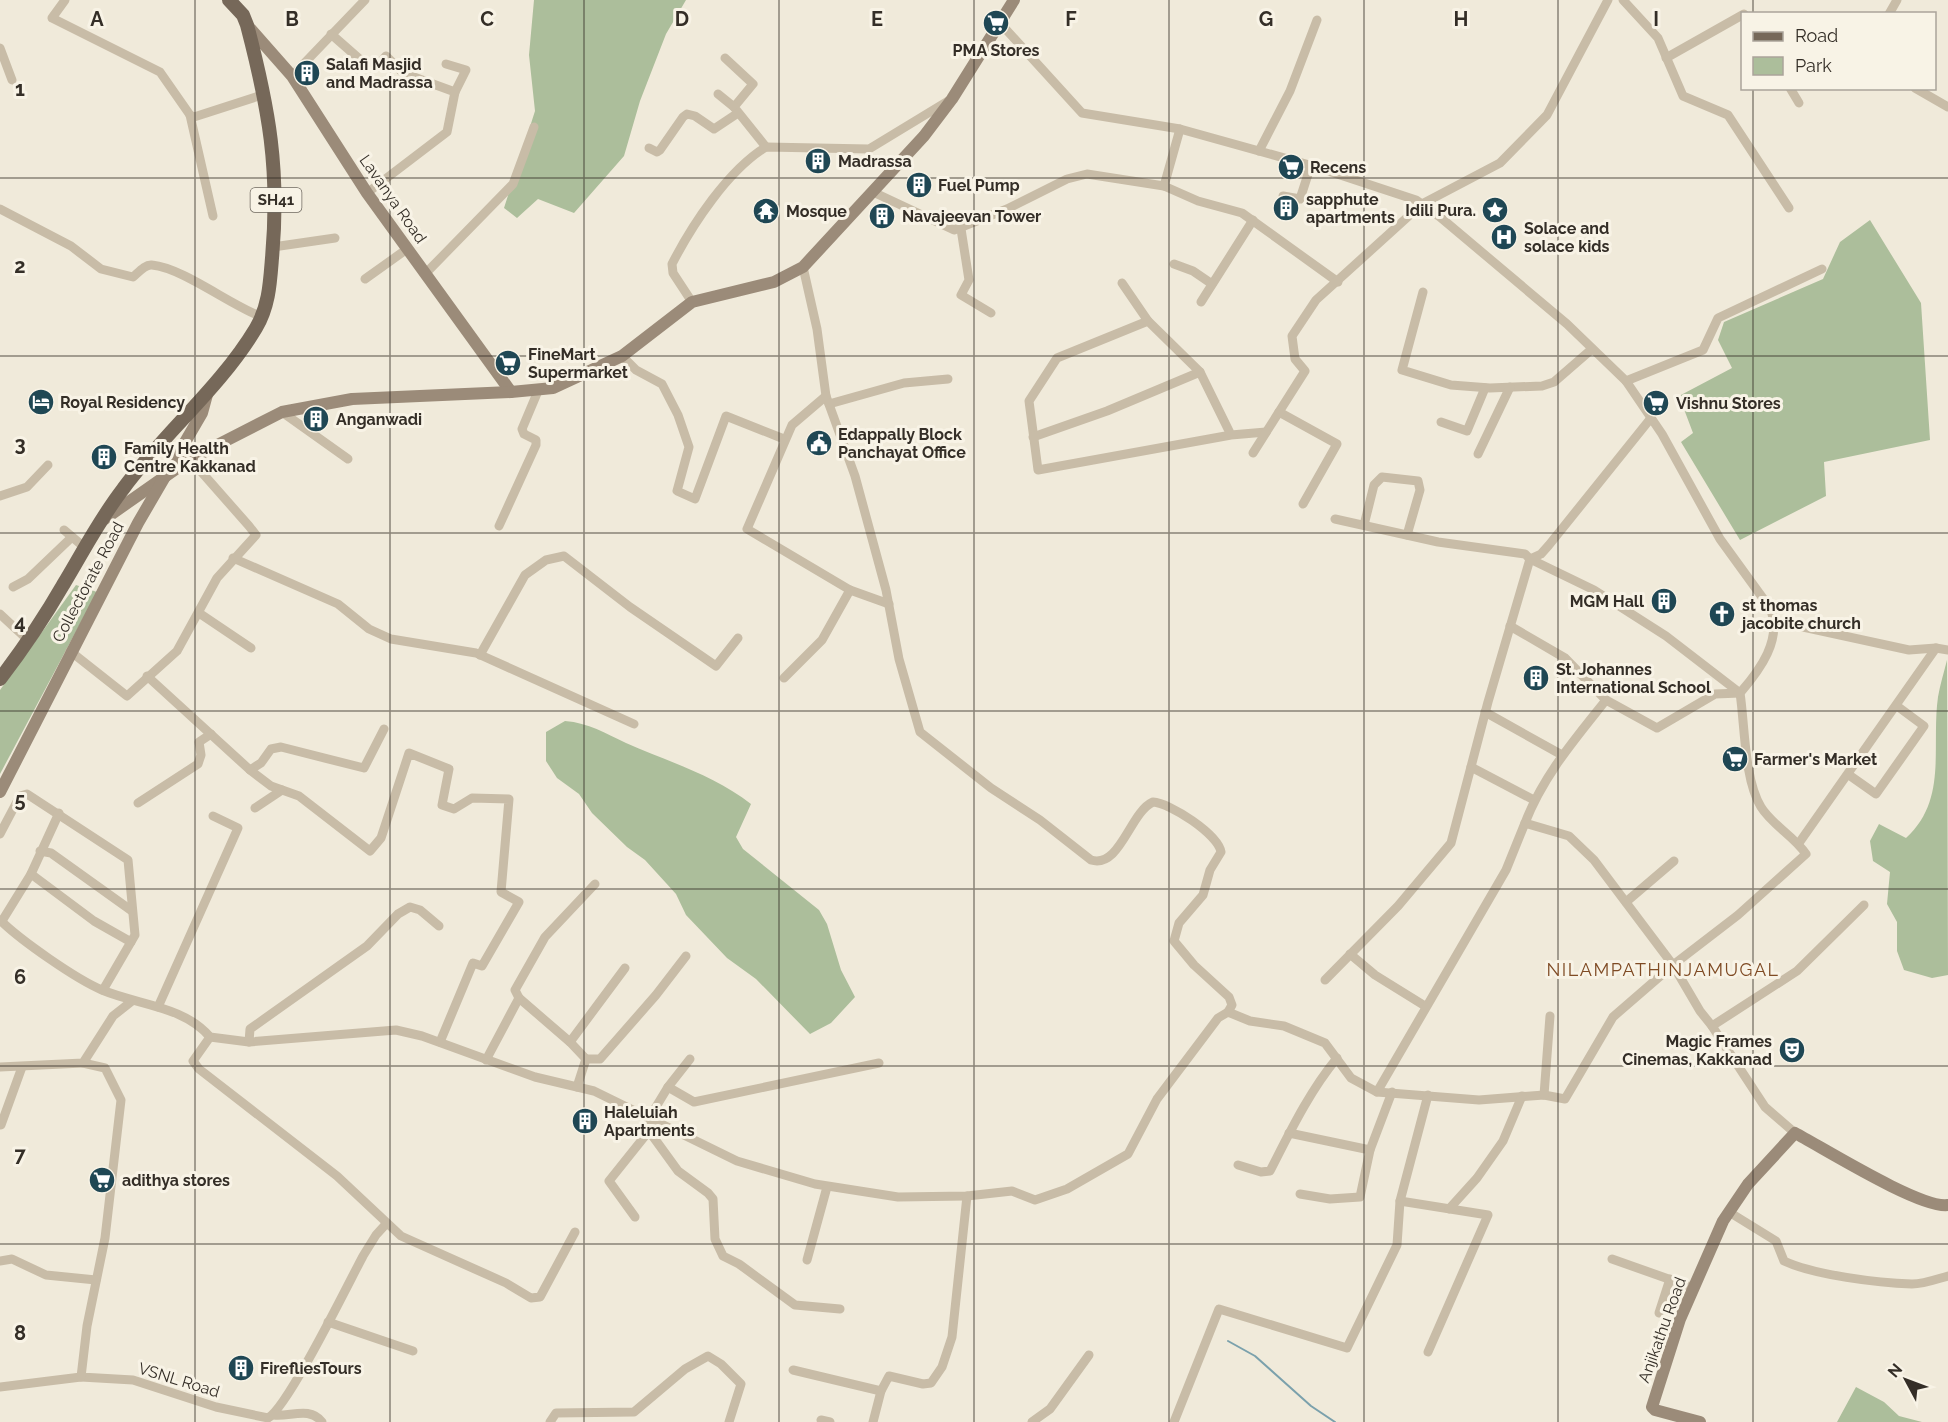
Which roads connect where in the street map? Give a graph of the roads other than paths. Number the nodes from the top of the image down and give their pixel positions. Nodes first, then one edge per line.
1 (65, 0) edge
2 (229, 0) edge
3 (365, 0) edge
4 (1014, 0) edge
5 (1608, 0) edge
6 (1623, 0) edge
7 (1741, 16) edge
8 (1317, 20) dead end
9 (1001, 24) junction
10 (247, 25) junction
11 (331, 34) junction
12 (0, 48) edge
13 (725, 58) dead end
14 (1666, 58) junction
15 (446, 64) dead end
16 (292, 76) junction
17 (12, 80) dead end
18 (1791, 90) edge
19 (1918, 90) edge
20 (455, 92) junction
21 (265, 94) junction
22 (718, 94) dead end
23 (952, 99) junction
24 (1799, 103) dead end
25 (1948, 107) edge
26 (736, 110) junction
27 (190, 115) junction
28 (534, 127) dead end
29 (1179, 129) junction
30 (766, 147) junction
31 (649, 148) dead end
32 (1259, 151) junction
33 (1311, 165) junction
34 (1164, 186) junction
35 (367, 192) junction
36 (873, 192) junction
37 (1283, 196) dead end
38 (1422, 204) junction
39 (1789, 208) dead end
40 (0, 209) edge
41 (213, 216) dead end
42 (1253, 220) junction
43 (962, 229) junction
44 (335, 238) dead end
45 (273, 247) junction
46 (407, 249) junction
47 (1174, 264) dead end
48 (803, 267) junction
49 (1822, 269) dead end
50 (425, 274) junction
51 (365, 279) dead end
52 (1338, 282) junction
53 (1122, 283) dead end
54 (1212, 284) junction
55 (1423, 292) dead end
56 (692, 302) junction
57 (1201, 302) dead end
58 (991, 313) dead end
59 (262, 317) junction
60 (1148, 321) junction
61 (1592, 349) junction
62 (622, 356) junction
63 (1200, 372) junction
64 (948, 379) dead end
65 (1626, 381) junction
66 (1510, 387) junction
67 (1485, 388) junction
68 (208, 390) junction
69 (538, 391) junction
70 (511, 392) junction
71 (828, 400) junction
72 (282, 412) junction
73 (1279, 412) junction
74 (1651, 418) junction
75 (1441, 423) dead end
76 (1266, 432) junction
77 (1231, 435) junction
78 (1033, 437) junction
79 (784, 440) junction
80 (1253, 453) dead end
81 (1478, 454) dead end
82 (190, 459) junction
83 (348, 459) dead end
84 (48, 465) dead end
85 (167, 474) junction
86 (0, 496) edge
87 (1303, 504) dead end
88 (1335, 519) dead end
89 (1364, 525) junction
90 (95, 526) junction
91 (499, 526) dead end
92 (1407, 535) junction
93 (84, 547) junction
94 (233, 558) junction
95 (1530, 559) junction
96 (13, 586) dead end
97 (849, 590) junction
98 (889, 604) junction
99 (199, 613) junction
100 (0, 614) edge
101 (1775, 621) junction
102 (1510, 627) junction
103 (738, 638) dead end
104 (29, 641) junction
105 (251, 648) dead end
106 (1936, 648) junction
107 (1948, 650) edge
108 (70, 651) junction
109 (480, 655) junction
110 (147, 676) junction
111 (784, 678) dead end
112 (0, 679) edge
113 (1740, 693) junction
114 (1606, 700) junction
115 (1897, 706) junction
116 (1485, 712) junction
117 (634, 724) dead end
118 (384, 729) dead end
119 (211, 734) junction
120 (1562, 754) junction
121 (1471, 767) junction
122 (250, 770) junction
123 (1849, 775) junction
124 (282, 790) junction
125 (0, 792) edge
126 (1534, 800) junction
127 (138, 803) dead end
128 (255, 808) dead end
129 (59, 813) junction
130 (213, 816) dead end
131 (1525, 824) junction
132 (0, 834) edge
133 (1799, 843) junction
134 (40, 851) junction
135 (1674, 861) dead end
136 (31, 874) junction
137 (595, 884) dead end
138 (1626, 902) junction
139 (1864, 905) dead end
140 (132, 910) junction
141 (2, 925) edge
142 (440, 926) dead end
143 (131, 942) junction
144 (1350, 954) junction
145 (686, 956) dead end
146 (1673, 965) junction
147 (625, 968) dead end
148 (1325, 980) dead end
149 (103, 990) junction
150 (519, 998) junction
151 (132, 1001) junction
152 (1425, 1006) junction
153 (158, 1007) junction
154 (1228, 1012) junction
155 (1550, 1016) dead end
156 (1712, 1026) junction
157 (210, 1037) junction
158 (249, 1042) junction
159 (440, 1042) junction
160 (570, 1042) junction
161 (1337, 1058) junction
162 (586, 1059) junction
163 (690, 1059) dead end
164 (486, 1060) junction
165 (83, 1063) junction
166 (879, 1063) dead end
167 (0, 1067) edge
168 (22, 1067) junction
169 (577, 1086) junction
170 (668, 1087) junction
171 (1377, 1092) junction
172 (1392, 1092) junction
173 (1428, 1095) junction
174 (1544, 1095) junction
175 (1522, 1096) junction
176 (651, 1120) junction
177 (1, 1125) edge
178 (649, 1131) junction
179 (1289, 1133) junction
180 (1795, 1133) junction
181 (1370, 1150) junction
182 (1238, 1165) dead end
183 (827, 1187) junction
184 (1300, 1194) dead end
185 (967, 1196) junction
186 (1400, 1201) junction
187 (1948, 1204) edge
188 (1449, 1209) junction
189 (1729, 1212) junction
190 (635, 1217) dead end
191 (386, 1224) junction
192 (575, 1232) dead end
193 (1612, 1259) dead end
194 (807, 1260) dead end
195 (0, 1261) edge
196 (1948, 1276) edge
197 (1670, 1279) junction
198 (96, 1280) junction
199 (1694, 1288) junction
200 (840, 1309) dead end
201 (1659, 1313) dead end
202 (328, 1322) junction
203 (413, 1351) dead end
204 (1428, 1352) dead end
205 (1089, 1355) dead end
206 (793, 1370) dead end
207 (81, 1377) junction
208 (0, 1387) edge
209 (881, 1391) junction
210 (274, 1414) junction
211 (322, 1422) edge
212 (550, 1422) edge
213 (729, 1422) edge
214 (873, 1422) edge
215 (1032, 1422) edge
216 (1174, 1422) edge
217 (1700, 1422) edge

1 - 27 street
2 - 10 main road, SH41
3 - 11 street
4 - 9 street
5 - 38 street
6 - 14 street
7 - 14 street
8 - 32 street
9 - 23 street
9 - 29 street
10 - 16 street, Lavanya Road
10 - 21 main road, SH41
11 - 16 street
11 - 20 street
12 - 17 street
13 - 26 street
14 - 39 street
15 - 20 street
16 - 35 street, Lavanya Road
18 - 24 street
19 - 25 street
20 - 35 street
21 - 27 street
21 - 45 main road, SH41
22 - 26 street
23 - 30 street
23 - 36 street
26 - 30 street
26 - 31 street
27 - 41 street
28 - 50 street
29 - 32 street
29 - 34 street
30 - 56 street
32 - 33 street
33 - 37 street
33 - 38 street
34 - 42 street
34 - 43 street
35 - 46 street, Lavanya Road
36 - 43 street
36 - 48 street
38 - 52 street
38 - 61 street
40 - 59 street
42 - 52 street
42 - 54 street
43 - 58 street
44 - 45 street
45 - 59 main road, SH41
46 - 50 street, Lavanya Road
46 - 51 street
47 - 54 street
48 - 56 street
48 - 71 street
49 - 65 street
50 - 70 street, Lavanya Road
52 - 73 street
53 - 60 street
54 - 57 street
55 - 67 street
56 - 62 street
59 - 68 main road, SH41
60 - 63 street
60 - 78 street
61 - 65 street
61 - 66 street
62 - 69 street
62 - 79 street
63 - 77 street
63 - 78 street
64 - 71 street
65 - 74 street
66 - 67 street
66 - 81 street
67 - 75 street
68 - 85 street, Collectorate Road
68 - 90 main road, SH41
69 - 70 street
69 - 91 street
70 - 72 street
71 - 79 street
71 - 98 street
72 - 82 street
72 - 83 street
73 - 76 street
73 - 87 street
74 - 95 street
74 - 101 street
76 - 77 street
76 - 80 street
77 - 78 street
79 - 97 street
82 - 85 street
82 - 94 street
84 - 86 street
85 - 90 street
85 - 108 street, Collectorate Road
88 - 89 street
89 - 92 street
89 - 92 street
90 - 93 main road, SH41
92 - 95 street
93 - 96 street
93 - 104 main road, SH41
94 - 99 street
94 - 109 street
95 - 102 street
95 - 113 street
97 - 98 street
97 - 111 street
98 - 154 street
99 - 105 street
99 - 110 street
100 - 104 street
101 - 106 street
101 - 113 street
102 - 114 street
102 - 116 street
103 - 109 street
104 - 112 main road, SH41
106 - 107 street
106 - 115 street
108 - 110 street
108 - 125 street, Collectorate Road
109 - 117 street
110 - 119 street
113 - 114 street
113 - 133 street
114 - 120 street
115 - 123 street
115 - 123 street
116 - 120 street
116 - 121 street
118 - 122 street
119 - 122 street
119 - 127 street
120 - 126 street
121 - 126 street
121 - 144 street
122 - 124 street
123 - 133 street
124 - 128 street
124 - 159 street
126 - 131 street
129 - 132 street
129 - 134 street
129 - 140 street
130 - 153 street
131 - 138 street
131 - 152 street
133 - 146 street
134 - 136 street
134 - 140 street
135 - 138 street
136 - 141 street
136 - 143 street
137 - 150 street
138 - 146 street
139 - 156 street
140 - 143 street
141 - 149 street
142 - 158 street
143 - 149 street
144 - 148 street
144 - 152 street
145 - 162 street
146 - 156 street
146 - 174 street
147 - 160 street
149 - 151 street
150 - 160 street
150 - 164 street
151 - 153 street
151 - 165 street
152 - 171 street
153 - 157 street
154 - 161 street
154 - 185 street
155 - 174 street
156 - 180 street
157 - 158 street
157 - 191 street
158 - 159 street
159 - 164 street
160 - 162 street
161 - 171 street
161 - 179 street
162 - 169 street
163 - 170 street
164 - 169 street
165 - 168 street
165 - 198 street
166 - 170 street
167 - 168 street
168 - 177 street
169 - 176 street
170 - 176 street
171 - 172 street
172 - 173 street
172 - 181 street
173 - 175 street
173 - 186 street
174 - 175 street
175 - 188 street
176 - 178 street
176 - 183 street
178 - 190 street
178 - 200 street
179 - 181 street
179 - 182 street
180 - 187 street
180 - 189 street, Anjikathu Road
181 - 184 street
183 - 185 street
183 - 194 street
185 - 209 street
186 - 188 street
186 - 216 street
188 - 204 street
189 - 196 street
189 - 199 street, Anjikathu Road
191 - 192 street
191 - 202 street
193 - 197 street
195 - 198 street
197 - 199 street
197 - 201 street
198 - 207 street
199 - 217 street, Anjikathu Road
202 - 203 street
202 - 210 street
205 - 215 street
206 - 209 street
207 - 208 street, VSNL Road
207 - 210 street, VSNL Road
209 - 214 street
210 - 211 street, VSNL Road
212 - 213 street

